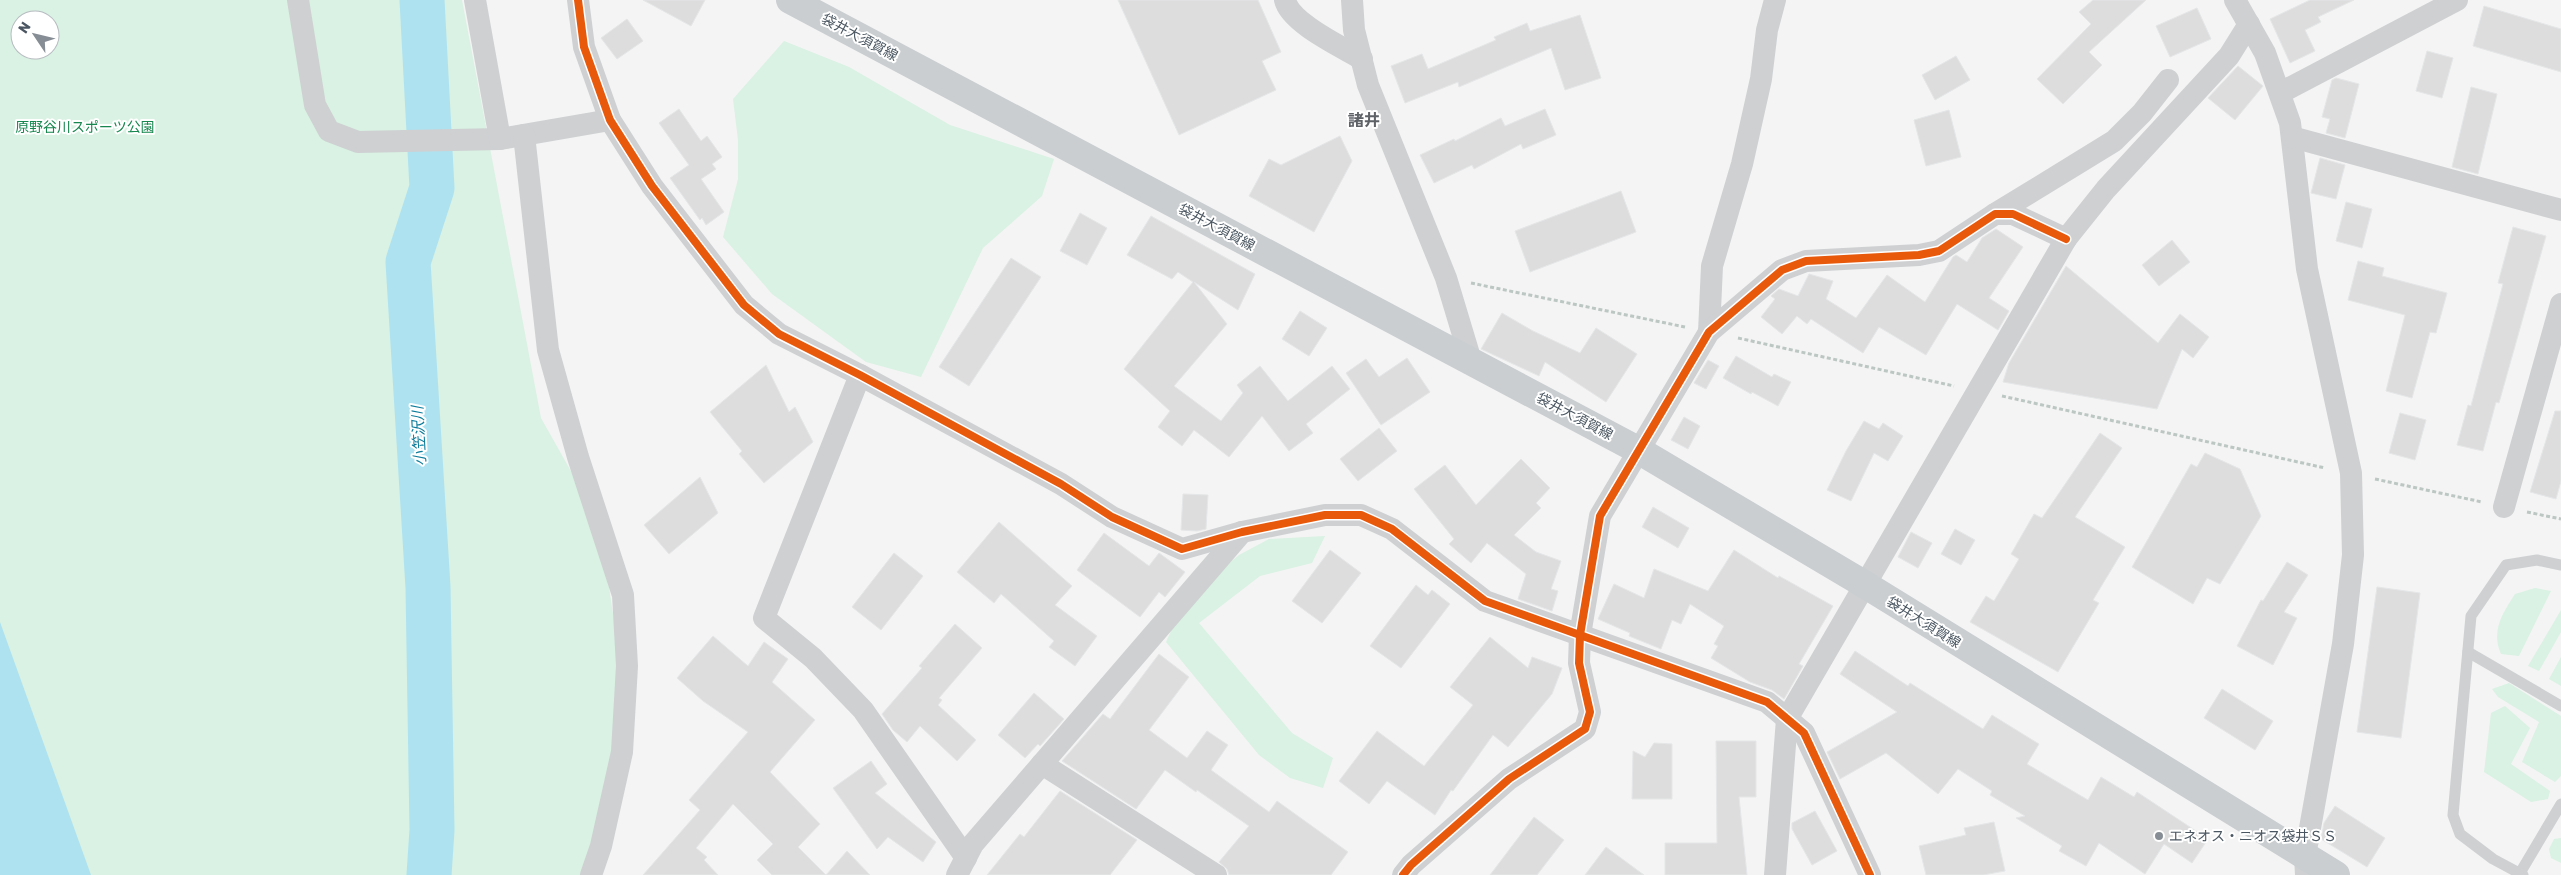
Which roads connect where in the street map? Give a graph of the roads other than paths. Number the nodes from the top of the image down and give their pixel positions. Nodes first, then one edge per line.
1 (298, 0) edge
2 (475, 0) edge
3 (578, 0) edge
4 (790, 0) edge
5 (1285, 0) edge
6 (1352, 0) edge
7 (1774, 0) edge
8 (2235, 0) edge
9 (2457, 0) edge
10 (2249, 24) junction
11 (1362, 59) junction
12 (2168, 80) dead end
13 (2280, 93) junction
14 (610, 120) junction
15 (524, 135) junction
16 (2292, 137) junction
17 (500, 139) junction
18 (2561, 210) edge
19 (1995, 214) junction
20 (2066, 239) junction
21 (2561, 304) edge
22 (1709, 332) junction
23 (1471, 362) junction
24 (860, 374) junction
25 (1638, 450) junction
26 (2504, 507) dead end
27 (1242, 532) junction
28 (2561, 566) edge
29 (1864, 584) junction
30 (1580, 635) junction
31 (2468, 652) junction
32 (2561, 706) edge
33 (1787, 719) junction
34 (1042, 764) junction
35 (2561, 804) edge
36 (962, 866) edge
37 (2305, 866) edge
38 (2522, 874) edge
39 (591, 875) edge
40 (1216, 875) edge
41 (1403, 875) edge
42 (1775, 875) edge
43 (1870, 875) edge
44 (2336, 875) edge

1 - 17 street
2 - 17 street
3 - 14 street
4 - 23 main road, 袋井大須賀線
5 - 11 street
6 - 11 street
7 - 22 street
8 - 10 street
9 - 13 street
10 - 13 street
10 - 20 street
11 - 23 street
12 - 19 street
13 - 16 street
14 - 15 street
14 - 24 street
15 - 17 street
15 - 39 street
16 - 18 street
16 - 37 street
19 - 20 street
19 - 22 street
20 - 29 street
21 - 26 street
22 - 25 street
23 - 25 main road, 袋井大須賀線
24 - 27 street
24 - 36 street
25 - 29 main road, 袋井大須賀線
25 - 30 street
27 - 30 street
27 - 34 street
28 - 31 lane
29 - 33 street
29 - 37 main road, 袋井大須賀線
30 - 33 street
30 - 41 street
31 - 32 lane
31 - 38 lane
33 - 42 street
33 - 43 street
34 - 36 street
34 - 40 street
35 - 38 lane
37 - 44 main road, 袋井大須賀線

